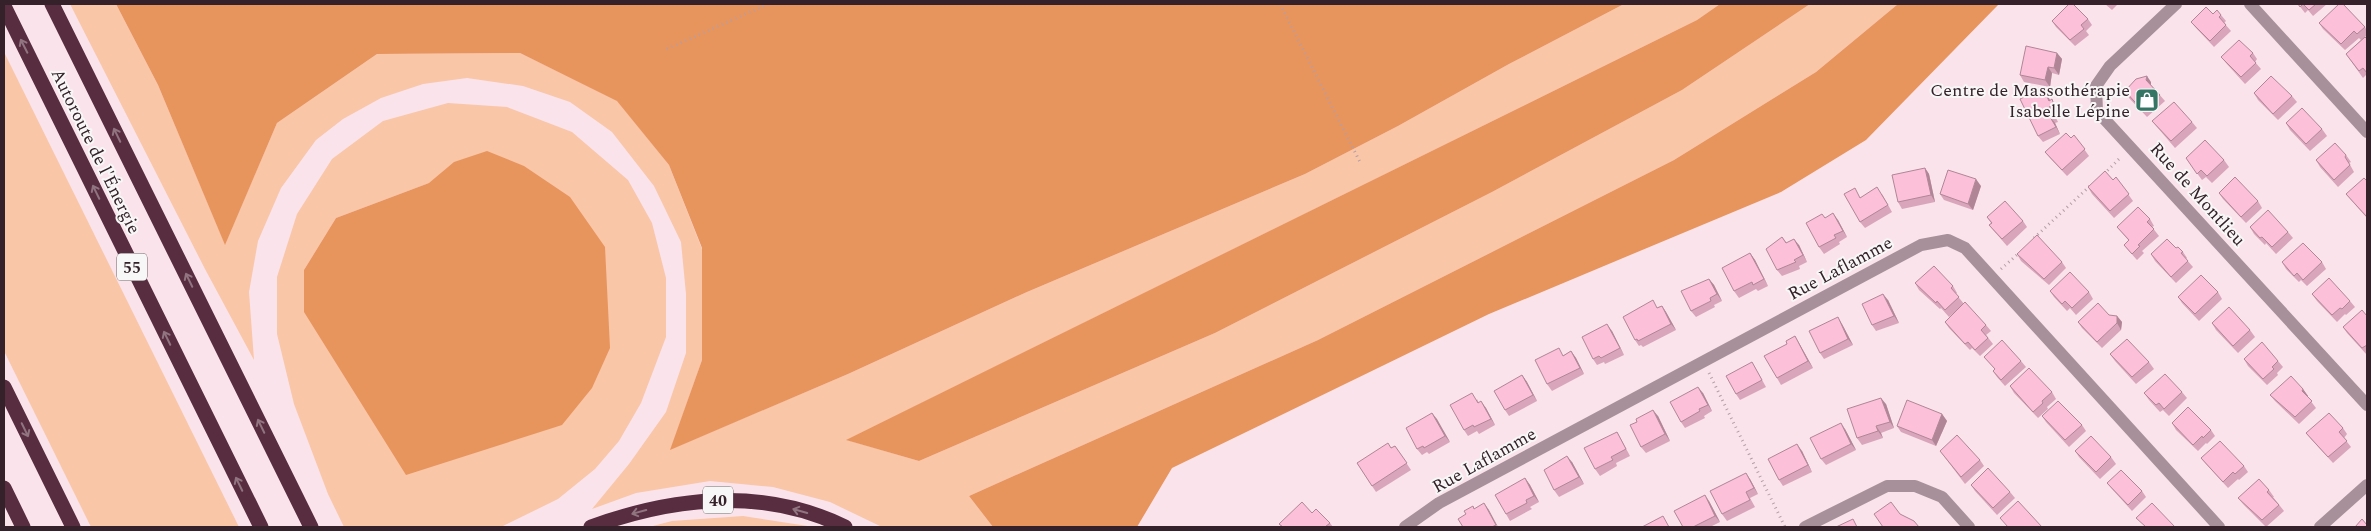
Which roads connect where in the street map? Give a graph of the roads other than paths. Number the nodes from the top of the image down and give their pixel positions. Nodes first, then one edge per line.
1 (52, 4) edge
2 (2176, 4) edge
3 (2250, 4) edge
4 (4, 6) edge
5 (2367, 132) edge
6 (4, 387) edge
7 (2367, 405) edge
8 (2367, 485) edge
9 (4, 488) edge
10 (23, 527) edge
11 (73, 527) edge
12 (261, 527) edge
13 (311, 527) edge
14 (591, 527) edge
15 (845, 527) edge
16 (1405, 527) edge
17 (1805, 527) edge
18 (1969, 527) edge
19 (2220, 527) edge
20 (2320, 527) edge

13 -> 1 highway
2 - 7 street, Rue de Montlieu
3 - 5 street
12 -> 4 highway, Autoroute de l'Énergie / 55
6 -> 11 highway
8 - 20 street
9 - 10 highway
15 -> 14 highway, 40
16 - 19 street, Rue Laflamme
17 - 18 street

